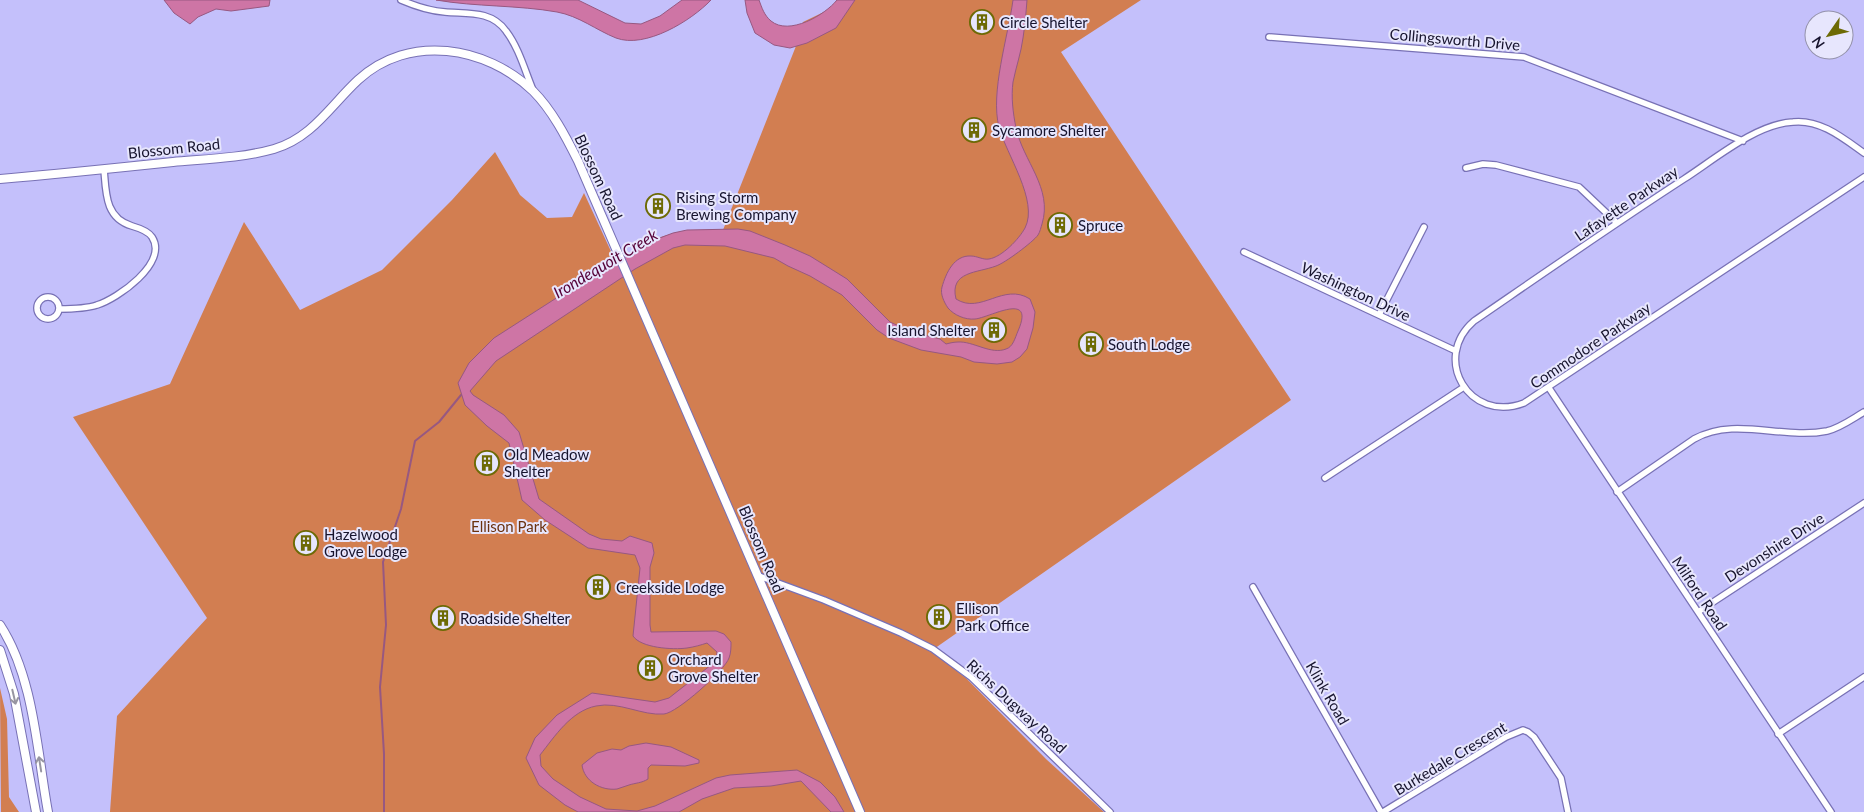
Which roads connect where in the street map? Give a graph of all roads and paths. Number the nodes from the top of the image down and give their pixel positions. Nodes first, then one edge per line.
1 (401, 0) edge
2 (1269, 38) dead end
3 (534, 92) junction
4 (1743, 141) junction
5 (1864, 153) edge
6 (1466, 168) dead end
7 (104, 169) junction
8 (1864, 177) edge
9 (0, 179) edge
10 (1617, 223) junction
11 (1424, 227) dead end
12 (1244, 252) dead end
13 (58, 309) dead end
14 (1378, 315) junction
15 (1456, 351) junction
16 (1464, 388) junction
17 (1548, 388) junction
18 (1864, 412) edge
19 (1325, 478) dead end
20 (1617, 492) junction
21 (1864, 503) edge
22 (759, 576) junction
23 (1254, 587) dead end
24 (1698, 612) junction
25 (0, 625) edge
26 (0, 650) edge
27 (1864, 677) edge
28 (1778, 734) junction
29 (36, 812) edge
30 (48, 812) edge
31 (860, 812) edge
32 (1110, 812) edge
33 (1382, 812) edge
34 (1568, 812) edge
35 (1831, 812) edge

1 - 3 street
2 - 4 street, Collingsworth Drive
3 - 7 street, Blossom Road
3 - 22 street, Blossom Road
4 - 5 street, Lafayette Parkway
4 - 10 street, Lafayette Parkway
6 - 10 street
7 - 9 street, Blossom Road
7 - 13 street
8 - 17 street, Commodore Parkway
10 - 15 street, Lafayette Parkway
11 - 14 street
12 - 14 street, Washington Drive
14 - 15 street, Washington Drive
15 - 16 street
16 - 17 street, Commodore Parkway
16 - 19 street
17 - 20 street, Milford Road
18 - 20 street
20 - 24 street, Milford Road
21 - 24 street, Devonshire Drive
22 - 31 street, Blossom Road
22 - 32 street, Richs Dugway Road
23 - 33 street, Klink Road
24 - 28 street, Milford Road
30 -> 25 street
26 -> 29 street
27 - 28 street
28 - 35 street, Milford Road
33 - 34 street, Burkedale Crescent

